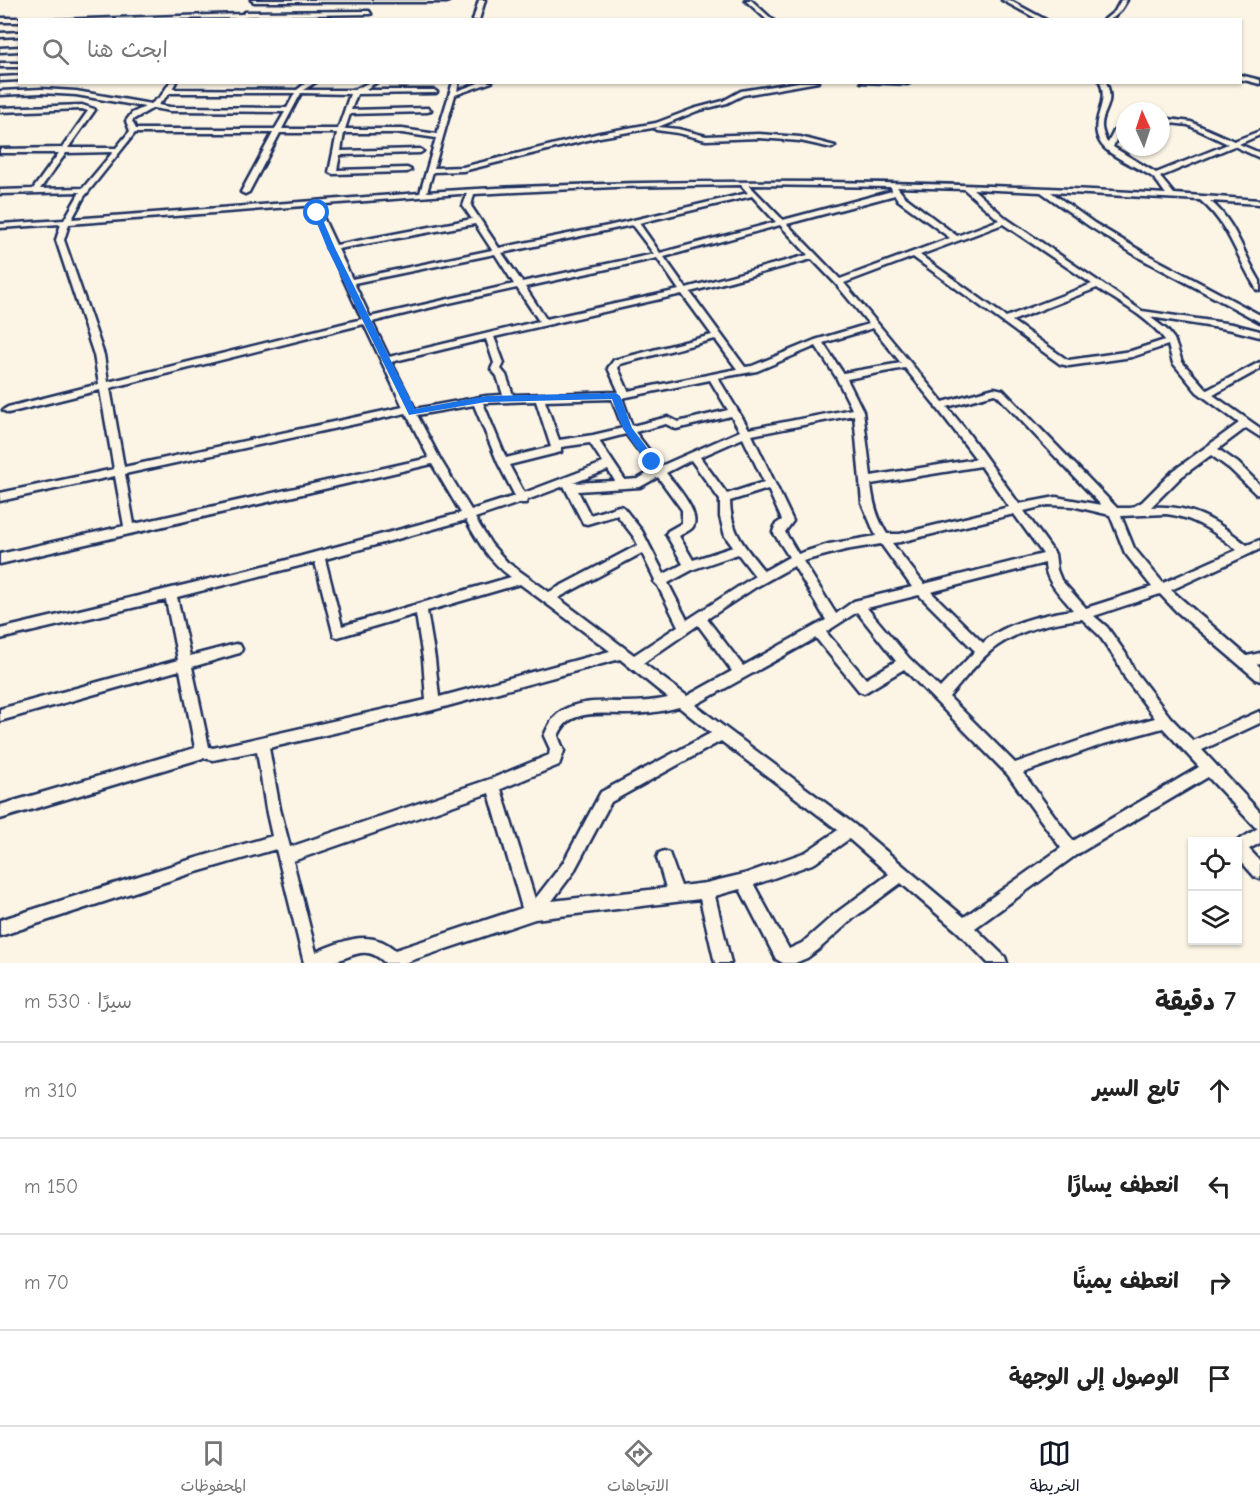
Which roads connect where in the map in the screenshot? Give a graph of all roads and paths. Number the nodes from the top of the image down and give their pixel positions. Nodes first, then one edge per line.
1 (254, 0) edge
2 (288, 0) edge
3 (377, 0) edge
4 (447, 0) edge
5 (482, 0) edge
6 (748, 0) edge
7 (1005, 0) edge
8 (1124, 0) edge
9 (369, 13) junction
10 (244, 16) edge
11 (146, 18) edge
12 (365, 18) edge
13 (477, 18) edge
14 (769, 18) edge
15 (1040, 18) edge
16 (1109, 18) edge
17 (0, 20) edge
18 (18, 20) edge
19 (18, 34) edge
20 (0, 35) edge
21 (18, 49) edge
22 (0, 50) edge
23 (0, 65) edge
24 (18, 65) edge
25 (18, 78) edge
26 (1242, 78) edge
27 (0, 79) edge
28 (1260, 82) edge
29 (28, 84) edge
30 (172, 84) edge
31 (309, 84) edge
32 (372, 84) edge
33 (456, 84) edge
34 (483, 84) edge
35 (802, 84) edge
36 (1104, 84) edge
37 (20, 92) junction
38 (170, 92) junction
39 (299, 92) junction
40 (355, 92) junction
41 (434, 92) dead end
42 (0, 93) edge
43 (453, 94) junction
44 (151, 107) junction
45 (0, 110) edge
46 (287, 110) junction
47 (428, 110) dead end
48 (348, 112) junction
49 (1170, 121) edge
50 (631, 130) junction
51 (341, 131) junction
52 (133, 132) junction
53 (278, 132) junction
54 (1116, 132) edge
55 (1260, 133) edge
56 (440, 136) junction
57 (1235, 144) junction
58 (832, 146) dead end
59 (1109, 148) junction
60 (119, 150) junction
61 (0, 151) edge
62 (420, 151) dead end
63 (64, 152) junction
64 (337, 153) junction
65 (1260, 156) edge
66 (407, 170) dead end
67 (430, 170) junction
68 (1156, 176) junction
69 (743, 183) junction
70 (891, 184) junction
71 (965, 186) junction
72 (1042, 189) junction
73 (85, 190) junction
74 (35, 191) junction
75 (471, 191) junction
76 (0, 192) edge
77 (245, 192) dead end
78 (896, 192) junction
79 (423, 194) junction
80 (753, 194) junction
81 (1171, 196) junction
82 (1201, 198) junction
83 (325, 201) junction
84 (1260, 202) edge
85 (476, 221) junction
86 (1004, 221) junction
87 (66, 222) junction
88 (634, 222) junction
89 (781, 222) junction
90 (0, 226) edge
91 (956, 239) junction
92 (331, 248) junction
93 (498, 251) junction
94 (914, 254) junction
95 (657, 256) junction
96 (813, 256) junction
97 (349, 282) junction
98 (839, 282) junction
99 (1099, 284) junction
100 (518, 285) junction
101 (1260, 288) edge
102 (684, 291) junction
103 (1140, 313) junction
104 (367, 320) junction
105 (1005, 320) junction
106 (1260, 320) edge
107 (544, 322) junction
108 (875, 325) junction
109 (1260, 334) edge
110 (489, 335) junction
111 (717, 336) junction
112 (1171, 341) junction
113 (818, 342) junction
114 (385, 361) junction
115 (905, 365) junction
116 (1260, 365) edge
117 (742, 371) junction
118 (713, 377) junction
119 (841, 377) junction
120 (105, 387) junction
121 (620, 395) junction
122 (1205, 395) junction
123 (539, 397) junction
124 (509, 398) junction
125 (477, 400) junction
126 (939, 406) junction
127 (8, 410) dead end
128 (411, 411) junction
129 (858, 411) junction
130 (733, 412) junction
131 (1245, 424) junction
132 (628, 429) junction
133 (746, 433) junction
134 (1260, 433) edge
135 (593, 438) junction
136 (557, 444) junction
137 (1210, 449) junction
138 (693, 455) junction
139 (435, 460) junction
140 (983, 462) junction
141 (503, 463) junction
142 (609, 465) junction
143 (120, 471) junction
144 (660, 472) junction
145 (866, 481) junction
146 (568, 484) junction
147 (771, 484) junction
148 (622, 485) junction
149 (1260, 491) edge
150 (0, 497) edge
151 (725, 499) junction
152 (522, 500) junction
153 (1016, 508) junction
154 (1113, 511) junction
155 (1134, 512) junction
156 (470, 516) junction
157 (130, 530) junction
158 (884, 538) junction
159 (1260, 544) edge
160 (643, 547) junction
161 (739, 549) junction
162 (1246, 551) junction
163 (319, 557) junction
164 (1050, 558) junction
165 (0, 559) edge
166 (795, 560) junction
167 (690, 567) junction
168 (763, 578) junction
169 (520, 579) junction
170 (660, 582) junction
171 (1161, 589) junction
172 (920, 590) junction
173 (171, 595) junction
174 (548, 598) junction
175 (858, 605) junction
176 (421, 610) junction
177 (1084, 614) junction
178 (700, 618) junction
179 (834, 622) junction
180 (685, 628) junction
181 (819, 632) junction
182 (0, 634) edge
183 (236, 649) dead end
184 (983, 651) junction
185 (622, 653) junction
186 (1260, 658) edge
187 (634, 662) junction
188 (905, 662) junction
189 (1246, 662) junction
190 (186, 663) junction
191 (741, 673) junction
192 (1260, 675) edge
193 (940, 697) junction
194 (684, 702) junction
195 (434, 704) junction
196 (0, 716) edge
197 (1260, 717) edge
198 (1165, 721) junction
199 (722, 734) junction
200 (262, 743) junction
201 (1192, 748) junction
202 (203, 752) junction
203 (1210, 768) junction
204 (1013, 770) junction
205 (493, 785) junction
206 (0, 812) edge
207 (1260, 822) edge
208 (850, 830) junction
209 (1260, 835) edge
210 (280, 841) junction
211 (1071, 850) junction
212 (286, 856) junction
213 (664, 858) dead end
214 (1260, 872) edge
215 (902, 874) junction
216 (744, 881) junction
217 (706, 891) junction
218 (676, 895) junction
219 (533, 911) junction
220 (963, 927) junction
221 (0, 928) edge
222 (393, 961) edge
223 (310, 962) edge
224 (723, 963) edge
225 (999, 963) edge

1 - 2 street
1 - 10 street
2 - 3 street
3 - 4 street
3 - 9 street
5 - 13 street
6 - 14 street
7 - 15 street
8 - 16 street
9 - 10 street
9 - 12 street
10 - 11 street
17 - 18 street
19 - 20 street
21 - 22 street
23 - 24 street
25 - 27 street
26 - 28 street
29 - 37 street
30 - 38 street
31 - 39 street
32 - 40 street
33 - 43 street
34 - 43 street
35 - 50 street
36 - 59 street
37 - 42 street
37 - 44 street
37 - 45 street
38 - 39 street
38 - 44 street
39 - 40 street
39 - 46 street
40 - 41 street
40 - 48 street
43 - 56 street
44 - 46 street
44 - 52 street
45 - 63 street
46 - 53 street
47 - 48 street
48 - 51 street
49 - 57 street
50 - 58 street
50 - 67 street
51 - 53 street
51 - 56 street
51 - 64 street
52 - 53 street
52 - 60 street
53 - 77 street
54 - 59 street
55 - 57 street
56 - 67 street
57 - 65 street
57 - 68 street
59 - 68 street
60 - 63 street
60 - 73 street
61 - 63 street
62 - 64 street
63 - 74 street
64 - 66 street
67 - 79 street
68 - 81 street
69 - 70 street
69 - 75 street
69 - 80 street
70 - 71 street
70 - 78 street
71 - 72 street
71 - 86 street
72 - 81 street
72 - 106 street
73 - 74 street
73 - 87 street
74 - 76 street
75 - 79 street
75 - 85 street
78 - 89 street
78 - 91 street
79 - 83 street
80 - 88 street
80 - 89 street
81 - 82 street
82 - 84 street
82 - 101 street
83 - 87 street
83 - 92 street
85 - 92 street
85 - 93 street
86 - 91 street
86 - 99 street
87 - 90 street
87 - 120 street
88 - 93 street
88 - 95 street
89 - 95 street
89 - 96 street
91 - 94 street
92 - 97 street
93 - 97 street
93 - 100 street
94 - 98 street
94 - 105 street
95 - 100 street
95 - 102 street
96 - 98 street
96 - 102 street
97 - 104 street
98 - 108 street
99 - 103 street
99 - 105 street
100 - 104 street
100 - 107 street
102 - 107 street
102 - 111 street
103 - 109 street
103 - 112 street
104 - 114 street
104 - 120 street
105 - 112 street
107 - 110 street
108 - 113 street
108 - 115 street
110 - 114 street
110 - 124 street
111 - 117 street
111 - 121 street
112 - 122 street
113 - 117 street
113 - 119 street
114 - 128 street
115 - 119 street
115 - 126 street
116 - 122 street
117 - 118 street
118 - 121 street
118 - 130 street
119 - 129 street
120 - 127 street
120 - 143 street
121 - 123 street
121 - 132 street
122 - 131 street
123 - 124 street
123 - 136 street
124 - 125 street
125 - 128 street
125 - 141 street
126 - 140 street
126 - 154 street
128 - 139 street
128 - 143 street
129 - 133 street
129 - 145 street
130 - 132 street
130 - 133 street
131 - 134 street
131 - 137 street
132 - 135 street
132 - 144 street
133 - 138 street
133 - 147 street
135 - 136 street
135 - 142 street
136 - 141 street
137 - 149 street
137 - 155 street
138 - 144 street
138 - 151 street
139 - 156 street
139 - 157 street
140 - 145 street
140 - 153 street
141 - 152 street
142 - 146 street
142 - 148 street
143 - 150 street
143 - 157 street
144 - 148 street
144 - 167 street
145 - 158 street
146 - 148 street
146 - 152 street
146 - 160 street
147 - 151 street
147 - 166 street
151 - 161 street
152 - 156 street
153 - 154 street
153 - 158 street
153 - 164 street
154 - 155 street
154 - 171 street
155 - 162 street
156 - 163 street
156 - 169 street
157 - 165 street
158 - 166 street
158 - 172 street
159 - 162 street
160 - 170 street
160 - 174 street
161 - 167 street
161 - 168 street
162 - 171 street
163 - 173 street
163 - 176 street
164 - 172 street
164 - 177 street
166 - 168 street
166 - 179 street
167 - 170 street
168 - 178 street
169 - 174 street
169 - 176 street
170 - 180 street
171 - 177 street
171 - 189 street
172 - 175 street
172 - 184 street
173 - 182 street
173 - 190 street
174 - 185 street
175 - 179 street
175 - 188 street
176 - 195 street
177 - 184 street
177 - 198 street
178 - 180 street
178 - 191 street
179 - 181 street
180 - 187 street
181 - 188 street
181 - 191 street
183 - 190 street
184 - 193 street
185 - 187 street
185 - 195 street
186 - 189 street
187 - 194 street
188 - 193 street
189 - 192 street
190 - 196 street
190 - 202 street
191 - 194 street
193 - 204 street
194 - 199 street
194 - 205 street
195 - 200 street
197 - 201 street
198 - 201 street
198 - 204 street
199 - 208 street
199 - 219 street
200 - 202 street
200 - 210 street
201 - 203 street
202 - 206 street
203 - 207 street
203 - 211 street
204 - 211 street
205 - 212 street
205 - 219 street
208 - 215 street
208 - 216 street
209 - 214 street
210 - 212 street
210 - 221 street
211 - 220 street
212 - 223 street
213 - 218 street
215 - 216 street
215 - 220 street
216 - 217 street
217 - 218 street
217 - 224 street
218 - 219 street
219 - 222 street
220 - 225 street
222 - 223 street

